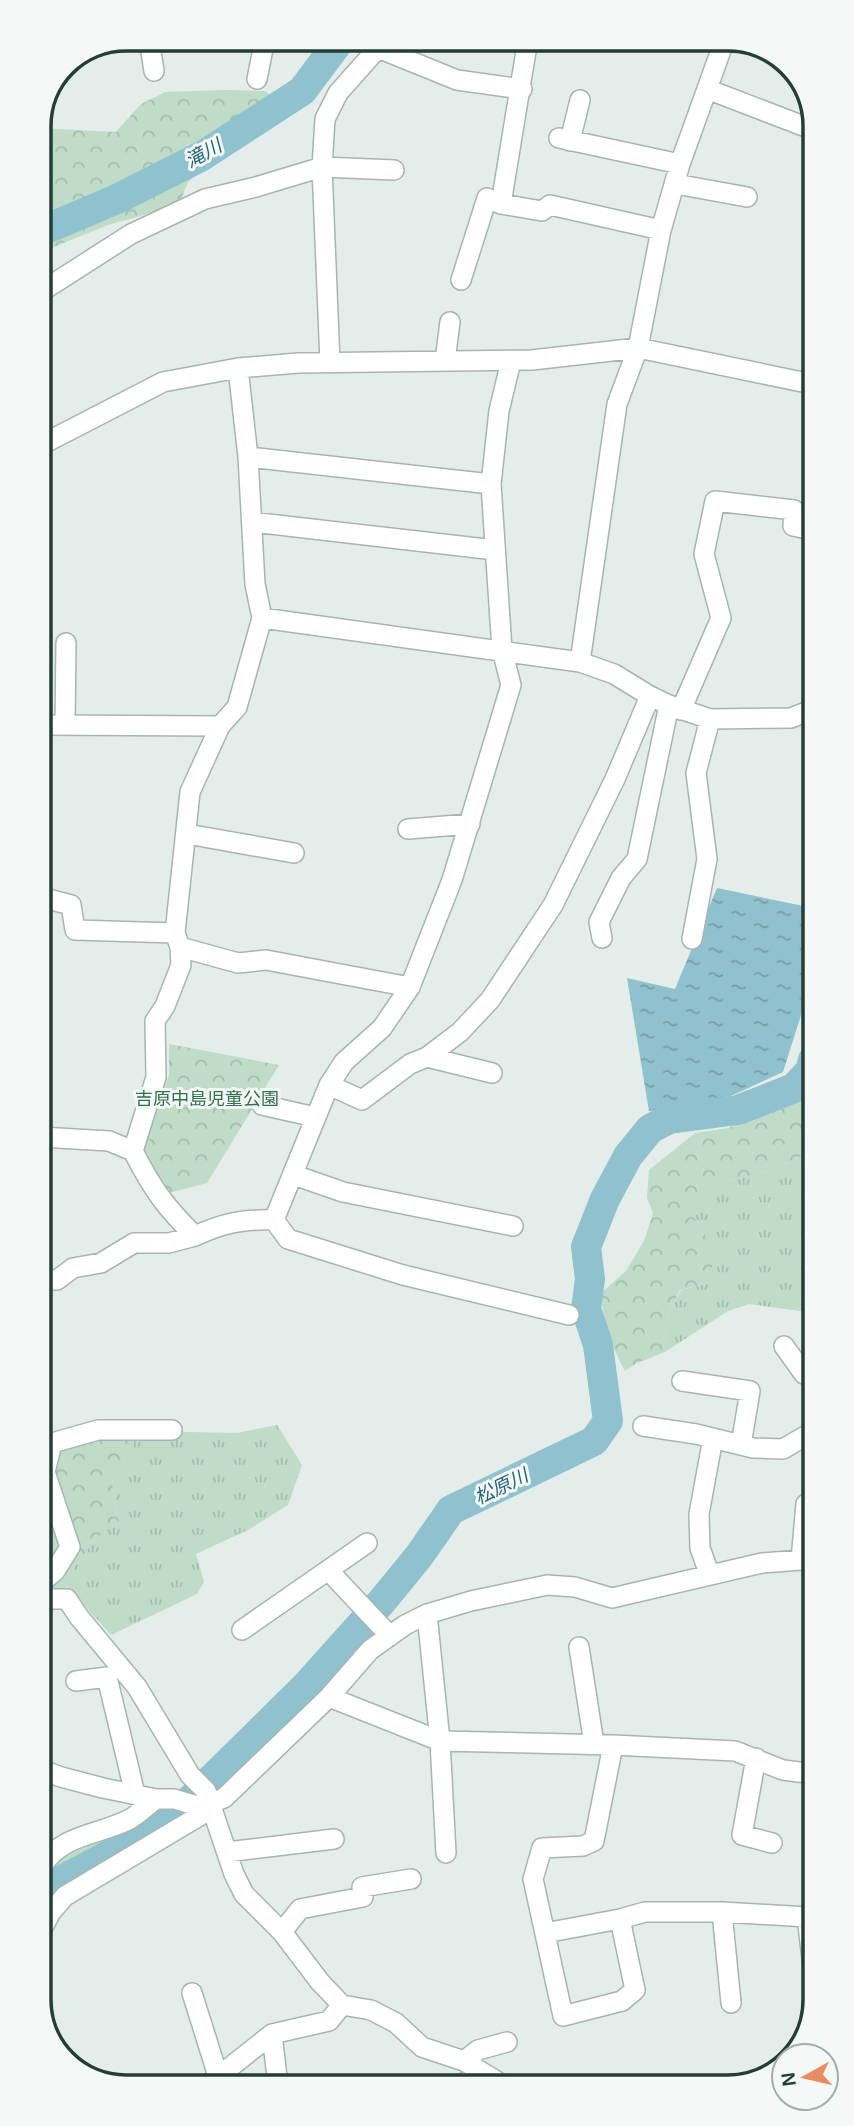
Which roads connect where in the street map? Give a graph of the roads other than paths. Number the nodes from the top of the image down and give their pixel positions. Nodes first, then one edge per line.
1 (151, 51) edge
2 (262, 51) edge
3 (375, 51) edge
4 (385, 51) edge
5 (527, 51) edge
6 (721, 51) edge
7 (154, 71) dead end
8 (257, 79) dead end
9 (522, 89) junction
10 (707, 89) junction
11 (580, 100) dead end
12 (803, 126) edge
13 (680, 163) junction
14 (322, 167) junction
15 (394, 170) dead end
16 (676, 184) junction
17 (747, 197) dead end
18 (501, 204) junction
19 (661, 230) junction
20 (461, 280) dead end
21 (51, 285) edge
22 (450, 322) dead end
23 (638, 348) junction
24 (511, 360) junction
25 (445, 361) junction
26 (330, 363) junction
27 (238, 368) junction
28 (803, 382) edge
29 (51, 440) edge
30 (248, 457) junction
31 (491, 484) junction
32 (252, 522) junction
33 (803, 528) edge
34 (495, 550) junction
35 (262, 618) junction
36 (66, 643) dead end
37 (502, 650) junction
38 (580, 662) junction
39 (650, 696) junction
40 (675, 708) junction
41 (803, 713) edge
42 (710, 719) junction
43 (65, 724) junction
44 (51, 725) edge
45 (220, 726) junction
46 (470, 824) junction
47 (408, 829) dead end
48 (187, 834) junction
49 (294, 853) dead end
50 (51, 900) edge
51 (602, 938) dead end
52 (692, 939) dead end
53 (178, 940) junction
54 (410, 987) junction
55 (427, 1057) junction
56 (492, 1073) dead end
57 (329, 1085) junction
58 (262, 1105) dead end
59 (315, 1117) junction
60 (51, 1138) edge
61 (133, 1151) junction
62 (294, 1175) junction
63 (274, 1220) junction
64 (513, 1226) dead end
65 (195, 1236) junction
66 (51, 1280) edge
67 (569, 1315) dead end
68 (784, 1346) dead end
69 (803, 1373) edge
70 (682, 1381) dead end
71 (643, 1426) dead end
72 (172, 1430) dead end
73 (803, 1437) edge
74 (713, 1438) junction
75 (741, 1445) junction
76 (51, 1447) edge
77 (51, 1490) edge
78 (367, 1543) dead end
79 (803, 1561) edge
80 (328, 1570) junction
81 (709, 1573) junction
82 (51, 1574) edge
83 (51, 1599) edge
84 (427, 1614) junction
85 (242, 1630) dead end
86 (385, 1630) junction
87 (579, 1647) dead end
88 (76, 1681) dead end
89 (330, 1698) junction
90 (440, 1741) junction
91 (603, 1744) junction
92 (756, 1758) junction
93 (803, 1772) edge
94 (51, 1773) edge
95 (135, 1794) junction
96 (165, 1799) junction
97 (207, 1803) junction
98 (334, 1839) dead end
99 (772, 1843) dead end
100 (51, 1852) edge
101 (227, 1852) junction
102 (446, 1853) dead end
103 (411, 1879) dead end
104 (51, 1912) edge
105 (722, 1912) junction
106 (803, 1914) edge
107 (620, 1919) junction
108 (282, 1933) junction
109 (545, 1933) junction
110 (192, 1993) dead end
111 (731, 2003) dead end
112 (342, 2005) junction
113 (272, 2034) junction
114 (507, 2042) dead end
115 (464, 2061) junction
116 (482, 2073) junction
117 (211, 2075) edge
118 (220, 2075) edge
119 (277, 2075) edge
120 (478, 2075) edge
121 (486, 2075) edge

1 - 7 street
2 - 8 street
3 - 14 street
4 - 9 street
5 - 9 street
6 - 10 street
9 - 18 street
10 - 12 street
10 - 13 street
11 - 13 street
13 - 16 street
14 - 15 street
14 - 21 street
14 - 26 street
16 - 17 street
16 - 19 street
18 - 19 street
18 - 20 street
19 - 23 street
22 - 25 street
23 - 24 street
23 - 28 street
23 - 38 street
24 - 25 street
24 - 31 street
25 - 26 street
26 - 27 street
27 - 29 street
27 - 30 street
30 - 31 street
30 - 32 street
31 - 34 street
32 - 34 street
32 - 35 street
33 - 40 street
34 - 37 street
35 - 37 street
35 - 45 street
36 - 43 street
37 - 38 street
37 - 46 street
38 - 39 street
39 - 40 street
39 - 55 street
40 - 42 street
40 - 51 street
41 - 42 street
42 - 52 street
43 - 44 street
43 - 45 street
45 - 48 street
46 - 47 street
46 - 54 street
48 - 49 street
48 - 53 street
50 - 53 street
53 - 54 street
53 - 61 street
54 - 57 street
55 - 56 street
55 - 57 street
57 - 59 street
58 - 59 street
59 - 62 street
60 - 61 street
61 - 65 street
62 - 63 street
62 - 64 street
63 - 65 street
63 - 67 street
65 - 66 street
68 - 69 street
70 - 75 street
71 - 74 street
72 - 76 street
73 - 75 street
74 - 75 street
74 - 81 street
77 - 82 street
78 - 80 street
79 - 81 street
80 - 85 street
80 - 86 street
81 - 84 street
83 - 97 street
84 - 86 street
84 - 90 street
86 - 89 street
87 - 91 street
88 - 95 street
89 - 90 street
89 - 97 street
90 - 91 street
90 - 102 street
91 - 92 street
91 - 109 street
92 - 93 street
92 - 99 street
94 - 95 street
95 - 96 street
96 - 97 street
96 - 100 street
97 - 101 street
97 - 104 street
98 - 101 street
101 - 108 street
103 - 108 street
105 - 106 street
105 - 107 street
105 - 111 street
107 - 109 street
107 - 109 street
108 - 112 street
110 - 117 street
112 - 113 street
112 - 115 street
113 - 118 street
113 - 119 street
114 - 115 street
115 - 116 street
116 - 120 street
116 - 121 street

